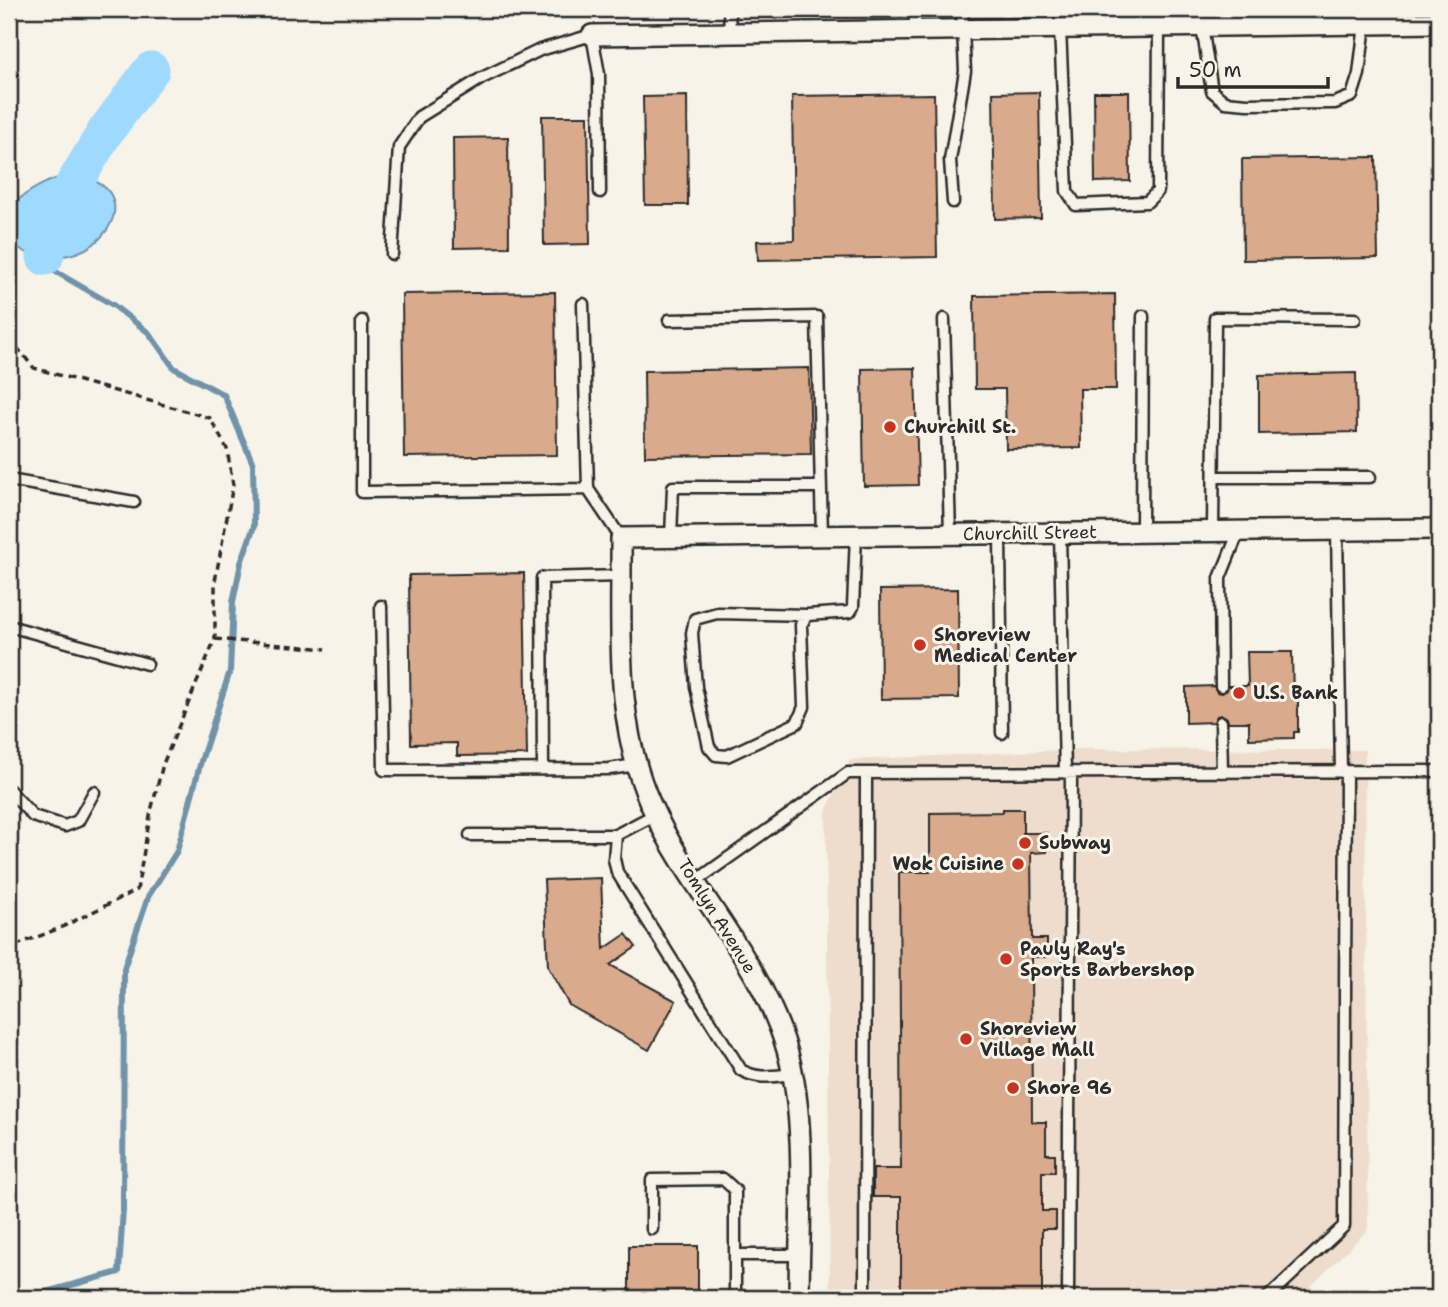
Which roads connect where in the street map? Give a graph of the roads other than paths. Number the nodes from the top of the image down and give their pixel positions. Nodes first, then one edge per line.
1 (729, 9) edge
2 (915, 9) edge
3 (962, 9) edge
4 (1237, 17) edge
5 (1089, 18) edge
6 (1193, 20) edge
7 (1439, 23) edge
8 (1365, 24) junction
9 (1159, 26) junction
10 (1060, 28) junction
11 (962, 29) junction
12 (915, 30) junction
13 (730, 33) junction
14 (592, 35) junction
15 (600, 192) dead end
16 (953, 202) dead end
17 (392, 254) dead end
18 (583, 304) dead end
19 (1143, 316) dead end
20 (944, 319) dead end
21 (1355, 319) dead end
22 (669, 320) dead end
23 (362, 321) dead end
24 (1214, 477) junction
25 (1370, 477) dead end
26 (9, 480) edge
27 (821, 487) junction
28 (588, 489) junction
29 (134, 502) dead end
30 (1439, 529) edge
31 (1337, 530) junction
32 (1213, 531) junction
33 (1238, 531) junction
34 (1142, 532) junction
35 (1060, 533) junction
36 (950, 534) junction
37 (1000, 534) junction
38 (856, 535) junction
39 (822, 536) junction
40 (671, 537) junction
41 (621, 538) junction
42 (621, 576) junction
43 (381, 606) dead end
44 (807, 615) junction
45 (9, 626) edge
46 (148, 664) dead end
47 (1221, 686) dead end
48 (1221, 722) dead end
49 (1002, 733) dead end
50 (636, 765) junction
51 (543, 769) junction
52 (1439, 771) edge
53 (1222, 772) junction
54 (1343, 772) junction
55 (866, 773) junction
56 (1068, 773) junction
57 (9, 790) edge
58 (94, 792) dead end
59 (656, 814) junction
60 (470, 835) dead end
61 (616, 835) junction
62 (696, 881) junction
63 (792, 1074) junction
64 (652, 1228) dead end
65 (735, 1255) junction
66 (799, 1255) junction
67 (735, 1298) edge
68 (799, 1298) edge
69 (865, 1298) edge
70 (1068, 1298) edge
71 (1266, 1298) edge

1 - 13 lane
2 - 12 lane
3 - 11 lane
4 - 6 street
4 - 8 street
5 - 9 street
5 - 10 street
6 - 8 lane
6 - 9 street
7 - 8 street
9 - 10 lane
10 - 11 street
11 - 12 street
11 - 16 lane
12 - 13 street
13 - 14 street
14 - 15 lane
14 - 17 lane
18 - 28 lane
19 - 34 lane
20 - 36 lane
21 - 24 lane
22 - 27 lane
23 - 28 lane
24 - 25 lane
24 - 32 lane
26 - 29 lane
27 - 39 lane
27 - 40 lane
28 - 41 lane
30 - 31 street, Churchill Street
31 - 33 street, Churchill Street
31 - 54 lane
32 - 33 street, Churchill Street
32 - 34 street, Churchill Street
33 - 47 lane
34 - 35 street, Churchill Street
35 - 37 street, Churchill Street
35 - 56 lane
36 - 37 street, Churchill Street
36 - 38 street, Churchill Street
37 - 49 lane
38 - 39 street, Churchill Street
38 - 44 lane
39 - 40 street, Churchill Street
40 - 41 street, Churchill Street
41 - 42 street, Tomlyn Avenue
42 - 50 street, Tomlyn Avenue
42 - 51 lane
43 - 51 lane
44 - 44 lane
45 - 46 lane
48 - 53 lane
50 - 51 lane
50 - 59 street, Tomlyn Avenue
52 - 54 lane
53 - 54 lane
53 - 56 lane
54 - 71 lane
55 - 56 lane
55 - 62 lane
55 - 69 lane
56 - 70 lane
57 - 58 lane
59 - 61 lane
59 - 62 street, Tomlyn Avenue
60 - 61 lane
61 - 63 lane
62 - 63 street, Tomlyn Avenue
63 - 66 street, Tomlyn Avenue
64 - 65 lane
65 - 66 lane
65 - 67 lane
66 - 68 street, Tomlyn Avenue

